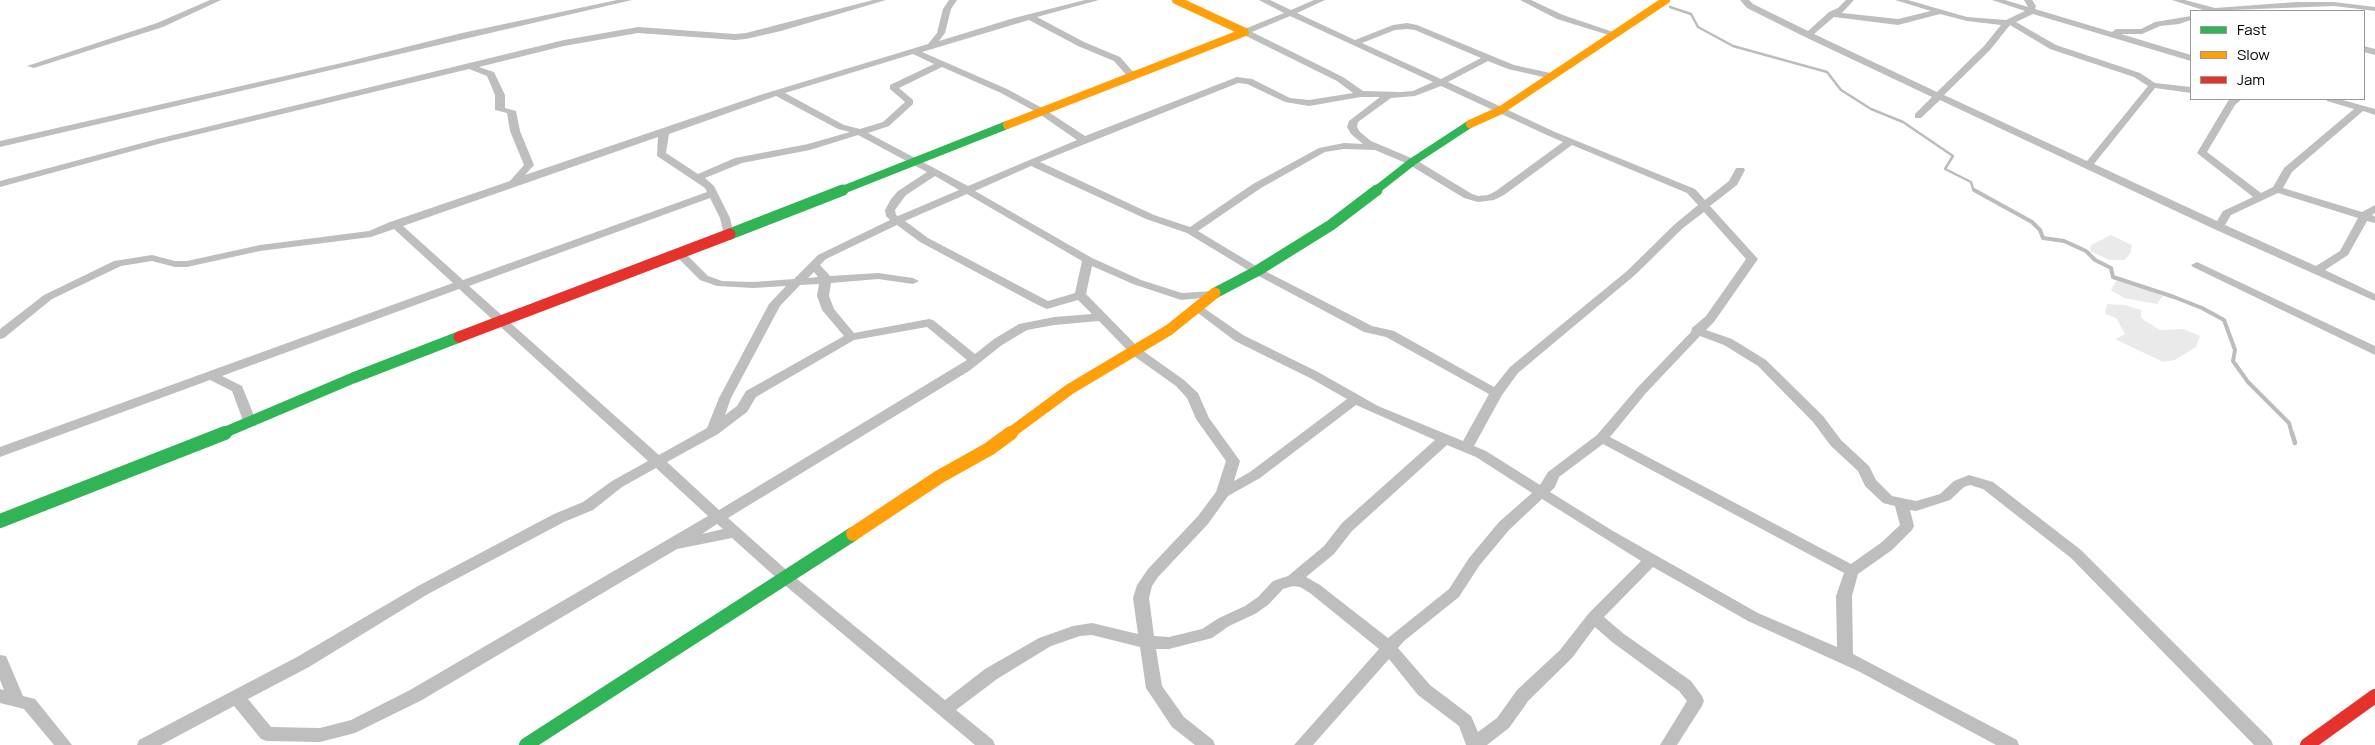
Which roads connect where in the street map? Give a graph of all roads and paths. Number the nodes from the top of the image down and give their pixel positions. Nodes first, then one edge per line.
1 (217, 0) edge
2 (628, 0) edge
3 (882, 0) edge
4 (953, 0) edge
5 (1095, 0) edge
6 (1176, 0) edge
7 (1262, 0) edge
8 (1321, 0) edge
9 (1524, 0) edge
10 (1666, 0) edge
11 (1744, 0) edge
12 (1850, 0) edge
13 (1899, 0) edge
14 (1996, 0) edge
15 (2028, 0) edge
16 (2176, 0) edge
17 (2298, 2) edge
18 (2375, 9) edge
19 (2031, 10) junction
20 (2210, 10) edge
21 (2222, 10) edge
22 (1289, 12) junction
23 (1940, 12) junction
24 (1832, 14) junction
25 (1030, 17) junction
26 (2190, 18) edge
27 (2009, 22) junction
28 (1244, 32) junction
29 (2104, 32) junction
30 (1615, 34) junction
31 (1808, 34) junction
32 (1356, 42) junction
33 (930, 47) junction
34 (915, 52) junction
35 (1488, 57) junction
36 (2190, 58) edge
37 (943, 63) junction
38 (31, 66) dead end
39 (470, 67) junction
40 (1132, 76) junction
41 (1552, 76) junction
42 (1442, 82) junction
43 (2153, 85) junction
44 (2190, 90) edge
45 (777, 93) junction
46 (1361, 94) junction
47 (1389, 96) junction
48 (1937, 96) junction
49 (2334, 100) edge
50 (2234, 101) edge
51 (2362, 108) junction
52 (1500, 110) junction
53 (1041, 111) junction
54 (2375, 112) edge
55 (1918, 116) dead end
56 (664, 132) junction
57 (860, 132) junction
58 (1084, 140) junction
59 (1570, 142) junction
60 (0, 144) edge
61 (1378, 147) junction
62 (916, 161) junction
63 (1412, 162) junction
64 (1032, 163) junction
65 (2088, 166) junction
66 (1740, 170) dead end
67 (934, 172) junction
68 (697, 178) junction
69 (0, 184) edge
70 (512, 184) junction
71 (2277, 190) junction
72 (967, 191) junction
73 (713, 193) junction
74 (2260, 197) junction
75 (1704, 206) junction
76 (2375, 208) edge
77 (2364, 216) junction
78 (2375, 220) edge
79 (897, 221) junction
80 (394, 224) junction
81 (2218, 227) junction
82 (1191, 231) junction
83 (730, 235) junction
84 (680, 254) junction
85 (1088, 260) junction
86 (2197, 264) dead end
87 (814, 265) junction
88 (2316, 271) junction
89 (1257, 272) junction
90 (826, 279) junction
91 (913, 281) dead end
92 (797, 282) junction
93 (462, 286) junction
94 (1213, 294) junction
95 (1080, 295) junction
96 (2375, 298) edge
97 (1198, 308) junction
98 (1100, 317) junction
99 (500, 321) junction
100 (1696, 331) junction
101 (0, 335) edge
102 (851, 337) junction
103 (1135, 351) junction
104 (2375, 351) edge
105 (975, 360) junction
106 (212, 376) junction
107 (1496, 393) junction
108 (1356, 399) junction
109 (250, 423) junction
110 (713, 432) junction
111 (1446, 438) junction
112 (1602, 438) junction
113 (1467, 447) junction
114 (0, 452) edge
115 (656, 462) junction
116 (1540, 492) junction
117 (1223, 493) junction
118 (1901, 504) junction
119 (718, 517) junction
120 (0, 522) edge
121 (735, 532) junction
122 (671, 546) junction
123 (1651, 560) junction
124 (1852, 571) junction
125 (786, 578) junction
126 (1293, 580) junction
127 (1594, 617) junction
128 (1147, 642) junction
129 (1389, 648) junction
130 (1844, 658) junction
131 (0, 661) edge
132 (0, 696) edge
133 (2375, 696) edge
134 (237, 697) junction
135 (17, 701) junction
136 (945, 709) junction
137 (64, 745) edge
138 (144, 745) edge
139 (526, 745) edge
140 (988, 745) edge
141 (1207, 745) edge
142 (1302, 745) edge
143 (1475, 745) edge
144 (1668, 745) edge
145 (2011, 745) edge
146 (2265, 745) edge
147 (2307, 745) edge

1 - 38 street
2 - 60 street
3 - 39 street
4 - 33 street
5 - 25 street
6 - 28 street
7 - 22 street
8 - 22 street
9 - 30 street
10 - 30 street
11 - 31 street
12 - 24 street
13 - 23 street
14 - 19 street
15 - 19 street
16 - 20 street
17 - 18 street
17 - 21 street
19 - 27 street
19 - 29 street
22 - 28 street
22 - 32 street
23 - 24 street
23 - 27 street
24 - 31 street
25 - 33 street
25 - 40 street
26 - 29 street
27 - 43 street
27 - 48 street
28 - 40 street
28 - 46 street
29 - 36 street
30 - 41 street
31 - 48 street
32 - 35 street
32 - 42 street
33 - 34 street
34 - 37 street
34 - 45 street
35 - 41 street
35 - 42 street
37 - 53 street
37 - 57 street
39 - 69 street
39 - 70 street
40 - 53 street
41 - 52 street
42 - 47 street
42 - 52 street
43 - 44 street
43 - 65 street
45 - 56 street
45 - 57 street
46 - 47 street
46 - 58 street
47 - 61 street
48 - 55 street
48 - 65 street
49 - 51 street
50 - 74 street
51 - 54 street
51 - 71 street
52 - 59 street
52 - 63 street
53 - 58 street
53 - 62 street
56 - 68 street
56 - 70 street
57 - 62 street
57 - 68 street
58 - 64 street
59 - 63 street
59 - 75 street
61 - 63 street
61 - 82 street
62 - 67 street
62 - 83 street
63 - 89 street
64 - 72 street
64 - 82 street
65 - 81 street
66 - 75 street
67 - 72 street
67 - 79 street
68 - 73 street
70 - 80 street
71 - 74 street
71 - 77 street
72 - 79 street
72 - 85 street
73 - 83 street
73 - 93 street
74 - 81 street
75 - 100 street
75 - 107 street
76 - 77 street
77 - 78 street
77 - 88 street
79 - 87 street
79 - 95 street
80 - 93 street
80 - 101 street
81 - 88 street
82 - 89 street
83 - 84 street
84 - 92 street
84 - 99 street
85 - 94 street
85 - 95 street
86 - 104 street
87 - 90 street
87 - 92 street
88 - 96 street
89 - 94 street
89 - 107 street
90 - 91 street
90 - 92 street
90 - 102 street
92 - 110 street
93 - 99 street
93 - 106 street
94 - 97 street
95 - 98 street
97 - 103 street
97 - 108 street
98 - 103 street
98 - 105 street
99 - 109 street
99 - 115 street
100 - 112 street
100 - 118 street
102 - 105 street
102 - 110 street
103 - 117 street
103 - 125 street
105 - 119 street
106 - 109 street
106 - 114 street
107 - 113 street
108 - 111 street
108 - 117 street
109 - 120 street
110 - 115 street
111 - 113 street
111 - 126 street
112 - 116 street
112 - 124 street
113 - 116 street
115 - 119 street
115 - 134 street
116 - 123 street
116 - 129 street
117 - 128 street
118 - 124 street
118 - 146 street
119 - 121 street
119 - 122 street
121 - 122 street
121 - 125 street
122 - 134 street
123 - 127 street
123 - 130 street
124 - 130 street
125 - 136 street
125 - 139 street
126 - 128 street
126 - 129 street
127 - 143 street
127 - 144 street
128 - 136 street
128 - 141 street
129 - 142 street
129 - 143 street
130 - 145 street
131 - 135 street
132 - 135 street
133 - 147 street
134 - 138 street
135 - 137 street
136 - 140 street

